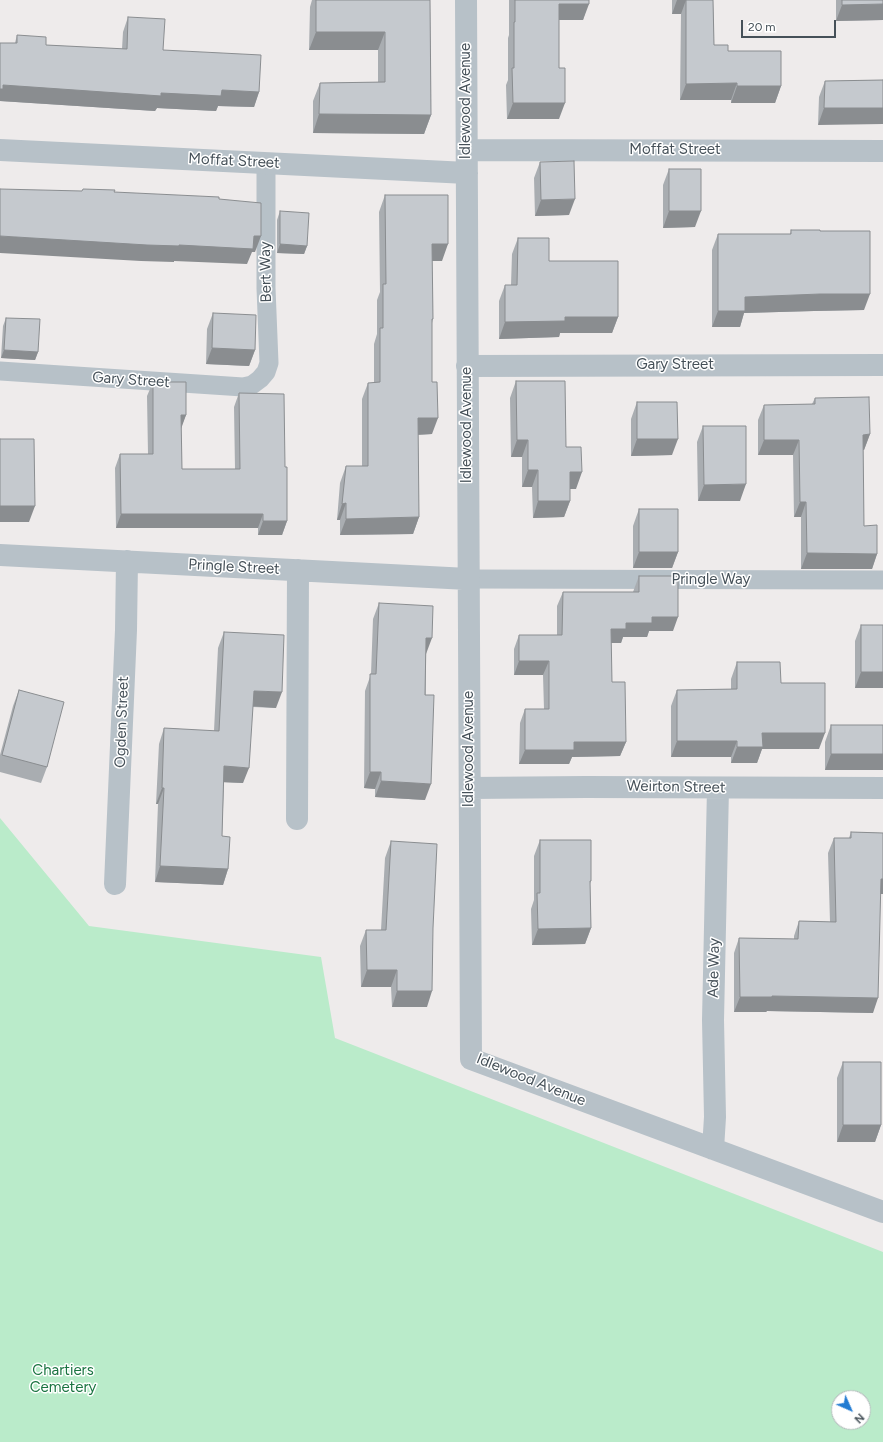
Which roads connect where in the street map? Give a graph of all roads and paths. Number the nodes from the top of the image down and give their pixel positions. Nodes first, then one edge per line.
1 (466, 0) edge
2 (0, 150) edge
3 (467, 150) junction
4 (883, 151) edge
5 (266, 163) junction
6 (467, 173) junction
7 (883, 365) edge
8 (467, 366) junction
9 (0, 371) edge
10 (260, 379) joint
11 (0, 555) edge
12 (127, 561) junction
13 (298, 570) junction
14 (468, 579) junction
15 (883, 580) edge
16 (470, 788) junction
17 (718, 788) junction
18 (883, 788) edge
19 (297, 819) dead end
20 (115, 884) dead end
21 (713, 1149) junction
22 (883, 1212) edge

1 - 3 street, Idlewood Avenue
2 - 5 street, Moffat Street
3 - 4 street, Moffat Street
3 - 6 street, Idlewood Avenue
5 - 6 street, Moffat Street
5 - 10 lane, Bert Way
6 - 8 street, Idlewood Avenue
7 - 8 street, Gary Street
8 - 14 street, Idlewood Avenue
9 - 10 lane, Gary Street
11 - 12 street, Pringle Street
12 - 13 street, Pringle Street
12 - 20 street, Ogden Street
13 - 14 street, Pringle Street
13 - 19 street
14 - 15 lane, Pringle Way
14 - 16 street, Idlewood Avenue
16 - 17 street, Weirton Street
16 - 21 street, Idlewood Avenue
17 - 18 street, Weirton Street
17 - 21 street, Ade Way
21 - 22 street, Idlewood Avenue

